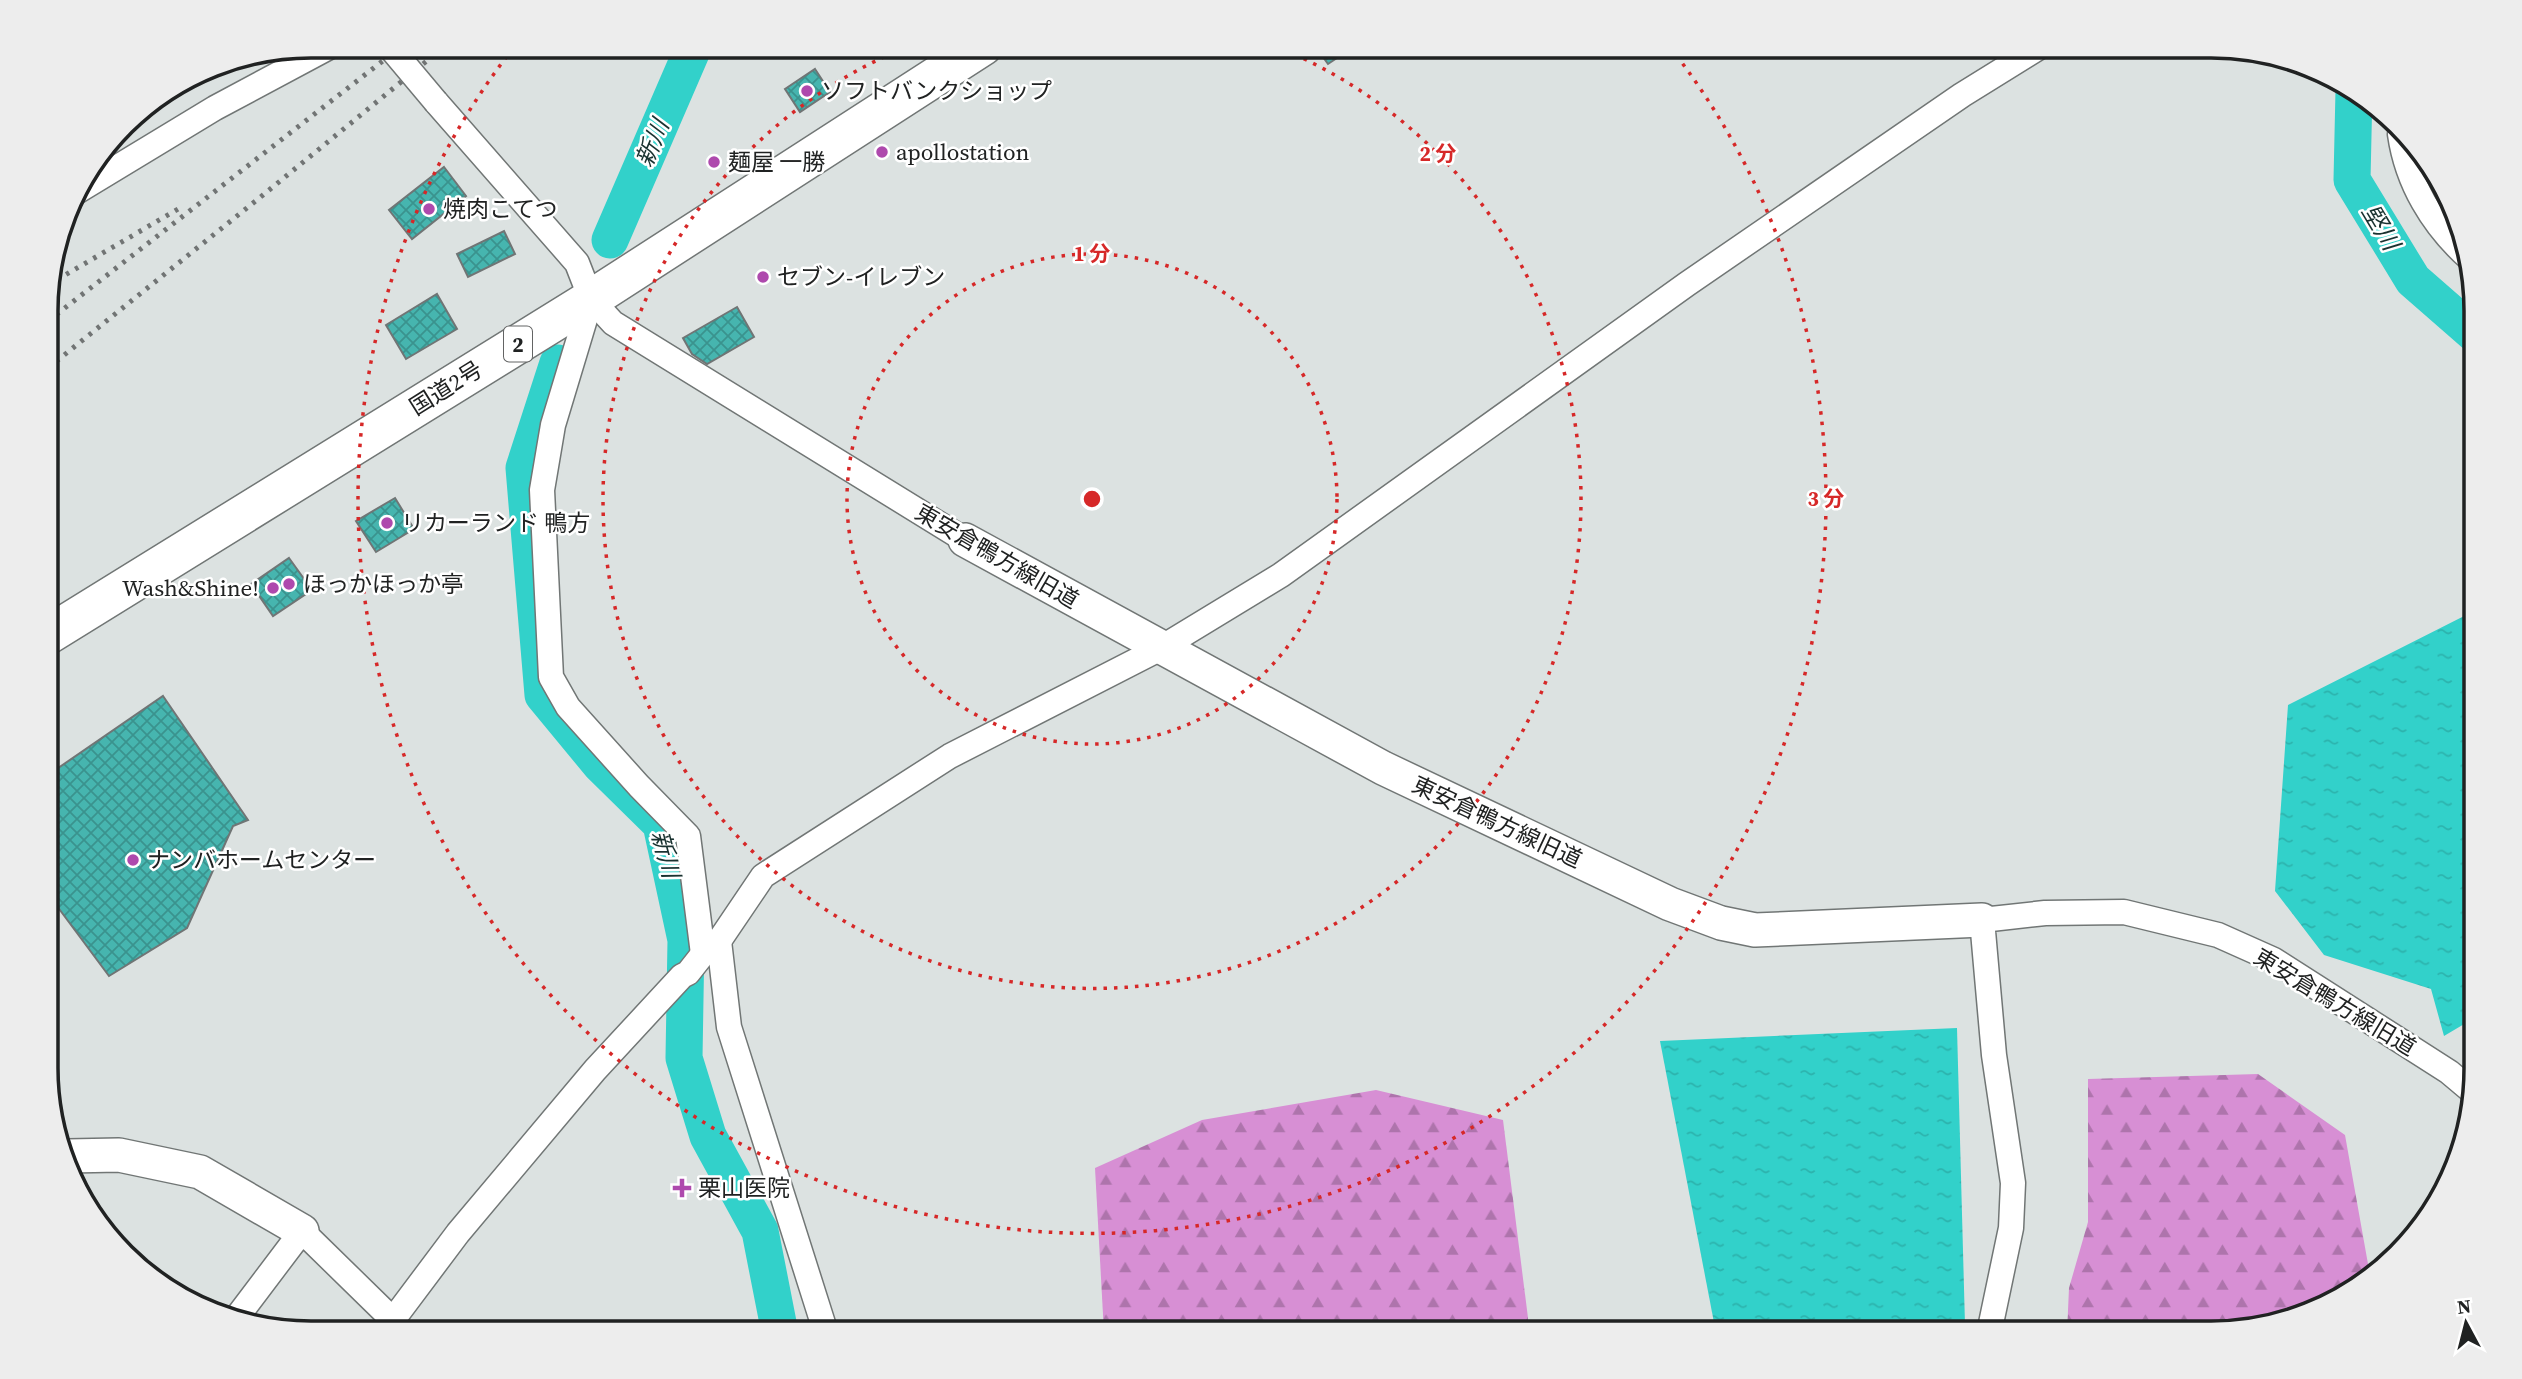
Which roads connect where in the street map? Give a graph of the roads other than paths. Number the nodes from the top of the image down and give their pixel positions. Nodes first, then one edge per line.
1 (309, 58) edge
2 (399, 58) edge
3 (964, 58) edge
4 (2022, 58) edge
5 (2401, 143) edge
6 (93, 182) edge
7 (2456, 246) edge
8 (591, 299) junction
9 (965, 540) joint
10 (58, 629) edge
11 (1161, 648) junction
12 (1983, 920) junction
13 (711, 948) junction
14 (2464, 1085) edge
15 (73, 1156) edge
16 (302, 1231) junction
17 (241, 1312) edge
18 (385, 1321) edge
19 (398, 1321) edge
20 (822, 1321) edge
21 (1992, 1321) edge

1 - 6 street
2 - 8 street, bridge
3 - 8 highway, 国道2号 / 2
4 - 11 street
5 - 7 street
8 - 9 street, 東安倉鴨方線旧道
8 - 10 highway, 国道2号 / 2
8 - 13 street
9 - 11 street, 東安倉鴨方線旧道
11 - 12 street, 東安倉鴨方線旧道
11 - 13 street
12 - 14 street, 東安倉鴨方線旧道
12 - 21 street
13 - 19 street
13 - 20 street
15 - 16 street
16 - 17 street
16 - 18 street

